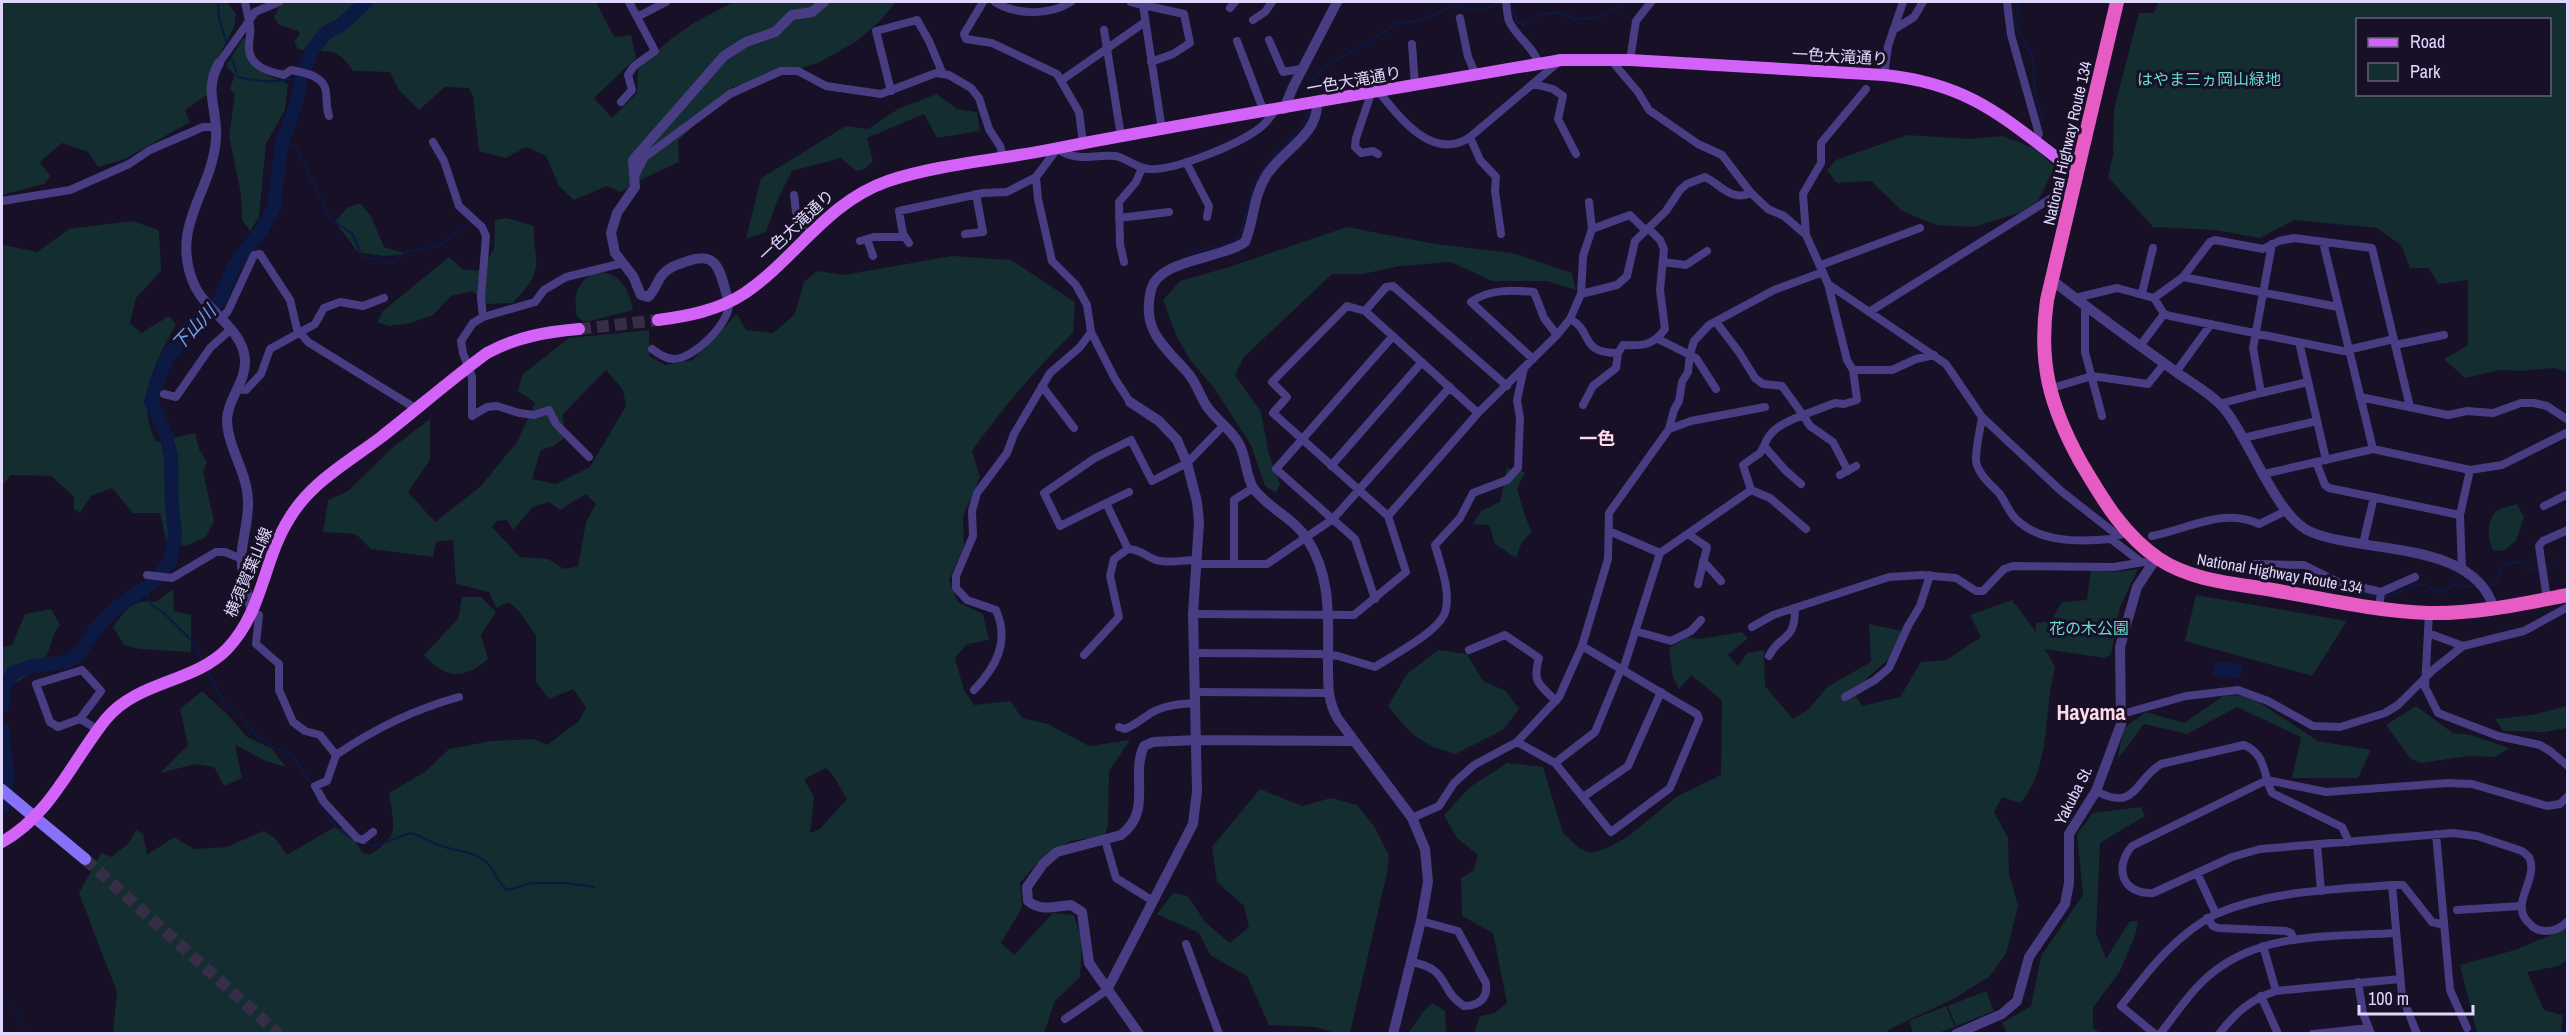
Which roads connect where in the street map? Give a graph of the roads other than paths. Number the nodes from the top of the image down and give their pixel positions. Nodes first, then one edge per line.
1 (245, 2) edge
2 (279, 2) edge
3 (629, 2) edge
4 (666, 2) edge
5 (824, 2) edge
6 (983, 2) edge
7 (995, 2) edge
8 (1071, 2) edge
9 (1131, 2) edge
10 (1272, 2) edge
11 (1651, 2) edge
12 (1903, 2) edge
13 (1923, 2) edge
14 (2007, 2) edge
15 (2116, 2) edge
16 (1058, 4) edge
17 (1333, 4) edge
18 (1143, 5) junction
19 (1507, 5) edge
20 (637, 16) junction
21 (1460, 18) dead end
22 (1252, 20) dead end
23 (1145, 22) junction
24 (246, 23) junction
25 (1104, 30) dead end
26 (1893, 30) junction
27 (1269, 40) dead end
28 (1238, 41) dead end
29 (1412, 44) dead end
30 (1107, 48) junction
31 (1609, 59) junction
32 (1561, 60) junction
33 (1630, 60) junction
34 (1151, 62) junction
35 (219, 63) joint
36 (1539, 64) junction
37 (1301, 69) junction
38 (942, 72) junction
39 (1476, 75) junction
40 (1884, 75) junction
41 (1062, 80) junction
42 (1534, 84) junction
43 (1415, 86) junction
44 (1866, 89) dead end
45 (891, 91) junction
46 (1375, 93) junction
47 (621, 102) dead end
48 (1317, 103) junction
49 (1275, 110) junction
50 (329, 116) dead end
51 (216, 126) junction
52 (1162, 130) junction
53 (1121, 136) junction
54 (1470, 137) junction
55 (2035, 141) junction
56 (433, 142) dead end
57 (1083, 143) junction
58 (1057, 149) junction
59 (1378, 154) dead end
60 (1576, 154) dead end
61 (1004, 158) junction
62 (1186, 162) junction
63 (1142, 168) junction
64 (2077, 173) junction
65 (1035, 177) junction
66 (634, 179) junction
67 (2073, 188) junction
68 (1751, 193) junction
69 (976, 194) junction
70 (794, 195) dead end
71 (2, 201) edge
72 (1589, 202) dead end
73 (1169, 212) dead end
74 (1207, 217) dead end
75 (1119, 218) junction
76 (1920, 228) dead end
77 (1592, 229) junction
78 (1646, 229) junction
79 (965, 234) dead end
80 (1501, 234) dead end
81 (1806, 235) junction
82 (806, 237) junction
83 (2323, 242) junction
84 (2272, 244) junction
85 (2153, 248) dead end
86 (1707, 251) dead end
87 (873, 256) dead end
88 (1124, 262) dead end
89 (1663, 262) junction
90 (622, 263) junction
91 (1822, 268) junction
92 (2183, 277) junction
93 (2052, 280) junction
94 (1828, 284) junction
95 (2264, 293) junction
96 (1581, 294) junction
97 (2142, 294) junction
98 (384, 298) dead end
99 (2075, 298) junction
100 (2154, 298) junction
101 (729, 302) junction
102 (2085, 305) junction
103 (2338, 307) junction
104 (1365, 311) junction
105 (1869, 312) junction
106 (2163, 314) junction
107 (483, 317) junction
108 (220, 318) junction
109 (1570, 319) junction
110 (658, 320) tunnel mouth
111 (1716, 322) junction
112 (2211, 324) junction
113 (231, 329) junction
114 (579, 329) tunnel mouth
115 (299, 331) junction
116 (1091, 332) junction
117 (2256, 332) junction
118 (1557, 335) junction
119 (2444, 335) dead end
120 (1393, 336) junction
121 (1658, 339) junction
122 (2299, 342) junction
123 (2394, 342) junction
124 (2140, 346) junction
125 (652, 349) dead end
126 (2349, 350) junction
127 (1618, 353) junction
128 (1690, 354) junction
129 (1934, 355) junction
130 (1533, 359) junction
131 (1422, 362) junction
132 (2164, 364) junction
133 (469, 366) junction
134 (1524, 368) junction
135 (1852, 370) junction
136 (2176, 372) junction
137 (2091, 376) junction
138 (2308, 382) junction
139 (1042, 386) junction
140 (1507, 386) junction
141 (1450, 387) junction
142 (237, 389) junction
143 (1716, 389) dead end
144 (2049, 389) junction
145 (2261, 393) junction
146 (164, 394) dead end
147 (2360, 397) junction
148 (1130, 402) joint
149 (2219, 404) junction
150 (1583, 405) dead end
151 (1765, 407) dead end
152 (2410, 407) junction
153 (415, 408) junction
154 (1479, 413) junction
155 (1803, 415) junction
156 (2102, 416) dead end
157 (1982, 417) junction
158 (2568, 420) edge
159 (2317, 421) junction
160 (1224, 425) junction
161 (1074, 428) dead end
162 (1669, 429) junction
163 (2568, 432) edge
164 (2243, 438) junction
165 (1302, 440) junction
166 (1764, 446) junction
167 (2373, 450) junction
168 (589, 457) dead end
169 (2326, 460) junction
170 (2316, 462) junction
171 (1187, 463) junction
172 (1331, 466) junction
173 (1857, 466) dead end
174 (2469, 470) junction
175 (2264, 474) junction
176 (1801, 484) dead end
177 (1253, 488) junction
178 (1358, 490) junction
179 (1751, 490) junction
180 (1129, 492) dead end
181 (2568, 494) edge
182 (2374, 497) junction
183 (1106, 503) junction
184 (2544, 506) dead end
185 (2286, 511) junction
186 (2460, 515) junction
187 (1388, 516) junction
188 (1333, 519) junction
189 (1806, 529) dead end
190 (2568, 530) edge
191 (1609, 531) junction
192 (2127, 533) junction
193 (1688, 534) junction
194 (2152, 536) dead end
195 (1307, 537) junction
196 (2363, 544) junction
197 (1128, 549) junction
198 (1660, 553) junction
199 (242, 559) junction
200 (1703, 561) junction
201 (2150, 561) junction
202 (1196, 562) junction
203 (1234, 564) junction
204 (2255, 564) dead end
205 (2462, 570) junction
206 (1930, 575) junction
207 (147, 576) dead end
208 (2415, 578) dead end
209 (1721, 580) dead end
210 (1698, 584) dead end
211 (2568, 596) edge
212 (997, 599) dead end
213 (1375, 599) junction
214 (2380, 599) junction
215 (2547, 599) junction
216 (2568, 607) edge
217 (1795, 609) junction
218 (2494, 609) junction
219 (996, 610) junction
220 (252, 612) junction
221 (2429, 613) junction
222 (1193, 614) junction
223 (1328, 615) junction
224 (1701, 620) dead end
225 (1752, 627) dead end
226 (1635, 631) junction
227 (2428, 633) junction
228 (1581, 646) junction
229 (2463, 646) junction
230 (1469, 650) dead end
231 (1194, 653) junction
232 (1328, 654) junction
233 (1083, 655) dead end
234 (1769, 656) dead end
235 (1622, 669) junction
236 (2424, 680) junction
237 (974, 690) dead end
238 (1661, 692) junction
239 (1328, 693) junction
240 (459, 697) dead end
241 (1845, 697) dead end
242 (1195, 698) junction
243 (1556, 700) junction
244 (2122, 714) junction
245 (80, 719) junction
246 (1119, 727) dead end
247 (99, 730) junction
248 (1196, 740) junction
249 (1354, 741) junction
250 (1517, 742) junction
251 (336, 755) junction
252 (1555, 763) junction
253 (2568, 766) edge
254 (2267, 780) junction
255 (2, 790) edge
256 (2096, 791) junction
257 (2568, 796) edge
258 (1583, 798) junction
259 (34, 818) junction
260 (1412, 818) junction
261 (373, 832) dead end
262 (2436, 834) junction
263 (1105, 840) junction
264 (2, 842) edge
265 (2349, 842) junction
266 (2317, 844) junction
267 (85, 859) tunnel mouth
268 (2197, 873) junction
269 (2392, 885) junction
270 (2321, 891) junction
271 (1153, 901) junction
272 (2521, 906) junction
273 (2457, 910) dead end
274 (2216, 914) junction
275 (2207, 918) junction
276 (1421, 921) junction
277 (2568, 921) edge
278 (2444, 925) junction
279 (2397, 933) junction
280 (2294, 940) junction
281 (1186, 944) dead end
282 (2263, 946) junction
283 (1410, 962) junction
284 (2400, 979) junction
285 (2358, 982) junction
286 (1107, 990) junction
287 (2276, 991) junction
288 (2261, 996) junction
289 (1065, 1019) dead end
290 (2467, 1028) dead end
291 (2370, 1031) edge
292 (1139, 1034) edge
293 (1219, 1034) edge
294 (1393, 1034) edge
295 (1956, 1034) edge
296 (2155, 1034) edge
297 (2160, 1034) edge
298 (2219, 1034) edge
299 (2278, 1034) edge
300 (2313, 1034) edge
301 (2417, 1034) edge

1 - 24 street
2 - 24 street
3 - 20 street
4 - 20 street
5 - 66 street
6 - 41 street
7 - 16 street
8 - 16 street
9 - 18 street
10 - 22 street
11 - 33 street
12 - 26 street
13 - 26 street
14 - 55 street
15 - 64 highway, National Highway Route 134
17 - 37 street
18 - 23 street
18 - 34 street
19 - 36 street
20 - 47 street
21 - 39 street
23 - 30 street
23 - 34 street
24 - 35 street
24 - 50 street
25 - 30 street
26 - 40 street
27 - 37 street
28 - 49 street
29 - 43 street
30 - 41 street
30 - 53 street
31 - 32 main road, 一色大滝通り
31 - 33 main road, 一色大滝通り
31 - 68 street
32 - 36 main road, 一色大滝通り
32 - 42 street
33 - 40 main road, 一色大滝通り
34 - 52 street
35 - 51 street
36 - 39 main road, 一色大滝通り
37 - 49 street
38 - 45 street
38 - 45 street
38 - 61 street
39 - 43 main road, 一色大滝通り
40 - 55 main road, 一色大滝通り
41 - 57 street
42 - 54 street
42 - 60 street
43 - 46 main road, 一色大滝通り
44 - 81 street
45 - 66 street
46 - 48 main road, 一色大滝通り
46 - 54 street
46 - 59 street
48 - 49 main road, 一色大滝通り
48 - 160 street
49 - 52 main road, 一色大滝通り
49 - 62 street
51 - 71 street
51 - 108 street
52 - 53 main road, 一色大滝通り
53 - 57 main road, 一色大滝通り
54 - 80 street
55 - 64 main road, 一色大滝通り
56 - 107 street
57 - 58 main road, 一色大滝通り
58 - 61 main road, 一色大滝通り
58 - 63 street
58 - 65 street
61 - 82 main road, 一色大滝通り
62 - 63 street
62 - 74 street
63 - 75 street
64 - 67 highway, National Highway Route 134
65 - 69 street
65 - 116 street
66 - 90 street
67 - 93 highway, National Highway Route 134
67 - 105 street
68 - 78 street
68 - 81 street
69 - 79 street
69 - 87 street
70 - 82 street
72 - 77 street
73 - 75 street
75 - 88 street
76 - 91 street
77 - 78 street
77 - 96 street
78 - 89 street
78 - 96 street
81 - 91 street
82 - 101 main road, 一色大滝通り
83 - 84 street
83 - 103 street
83 - 123 street
84 - 92 street
84 - 95 street
85 - 97 street
86 - 89 street
89 - 121 street
90 - 101 street
90 - 107 street
91 - 94 street
91 - 111 street
92 - 95 street
92 - 100 street
93 - 99 street
93 - 144 highway, National Highway Route 134
94 - 105 street
94 - 135 street
95 - 103 street
95 - 117 street
96 - 109 street
97 - 99 street
97 - 100 street
98 - 115 street
99 - 102 street
100 - 106 street
101 - 110 main road, 一色大滝通り
101 - 125 street
102 - 124 street
102 - 137 street
103 - 126 street
104 - 120 street
104 - 140 street
104 - 165 street
105 - 129 street
106 - 112 street
106 - 124 street
107 - 133 street
108 - 113 street
108 - 115 street
109 - 118 street
109 - 127 street
111 - 128 street
111 - 155 street
112 - 117 street
112 - 136 street
113 - 142 street
113 - 146 street
114 - 133 main road, 横須賀葉山線
115 - 142 street
115 - 153 street
116 - 139 street
116 - 148 street
117 - 122 street
117 - 145 street
118 - 130 street
118 - 130 street
119 - 123 street
120 - 131 street
120 - 165 street
121 - 127 street
121 - 128 street
122 - 126 street
122 - 138 street
123 - 126 street
123 - 152 street
124 - 132 street
126 - 147 street
127 - 150 street
128 - 143 street
128 - 162 street
129 - 135 street
129 - 157 street
130 - 134 street
131 - 141 street
131 - 172 street
132 - 136 street
132 - 137 street
133 - 153 main road, 横須賀葉山線
133 - 168 street
134 - 140 street
134 - 232 street
135 - 155 street
136 - 149 street
137 - 144 street
137 - 156 street
138 - 145 street
138 - 159 street
139 - 161 street
139 - 219 street
140 - 154 street
141 - 154 street
141 - 178 street
142 - 199 street
144 - 192 highway, National Highway Route 134
145 - 149 street
147 - 152 street
147 - 167 street
148 - 171 street
149 - 164 street
151 - 162 street
152 - 158 street
153 - 220 main road, 横須賀葉山線
154 - 187 street
155 - 166 street
155 - 173 street
157 - 192 street
157 - 201 street
159 - 164 street
159 - 169 street
160 - 171 street
160 - 177 street
162 - 191 street
163 - 174 street
164 - 175 street
165 - 172 street
165 - 188 street
166 - 176 street
166 - 179 street
167 - 169 street
167 - 174 street
169 - 170 street
170 - 175 street
170 - 182 street
171 - 183 street
171 - 202 street
172 - 178 street
174 - 186 street
175 - 185 street
177 - 195 street
177 - 203 street
178 - 187 street
178 - 188 street
179 - 189 street
179 - 193 street
180 - 183 street
181 - 184 street
182 - 186 street
182 - 196 street
183 - 197 street
185 - 194 street
185 - 196 street
186 - 205 street
187 - 213 street
188 - 195 street
188 - 213 street
190 - 215 street
191 - 198 street
191 - 228 street
192 - 201 highway, National Highway Route 134
193 - 198 street
193 - 200 street
195 - 203 street
195 - 223 street
196 - 205 street
197 - 202 street
197 - 233 street
198 - 226 street
199 - 207 street
199 - 220 street
200 - 209 street
200 - 210 street
201 - 206 street
201 - 214 highway, National Highway Route 134
201 - 244 street, Yakuba St.
202 - 203 street
202 - 222 street
204 - 214 street
205 - 218 street
206 - 217 street
206 - 241 street
208 - 214 street
211 - 215 highway, National Highway Route 134
212 - 219 street
213 - 223 street
214 - 221 highway, National Highway Route 134
215 - 218 highway, National Highway Route 134
216 - 229 street
217 - 225 street
217 - 234 street
218 - 221 highway, National Highway Route 134
219 - 237 street
220 - 247 main road, 横須賀葉山線
220 - 251 street
221 - 227 street
222 - 223 street
222 - 231 street
223 - 232 street
224 - 226 street
226 - 235 street
227 - 229 street
227 - 236 street
228 - 235 street
228 - 243 street
229 - 236 street
230 - 243 street
231 - 232 street
231 - 242 street
232 - 239 street
235 - 238 street
235 - 252 street
236 - 244 street
236 - 253 street
238 - 258 street
238 - 258 street
239 - 242 street
239 - 249 street
240 - 251 street
242 - 246 street
242 - 248 street
243 - 250 street
244 - 256 street, Yakuba St.
245 - 245 street
245 - 247 street
247 - 259 main road, 横須賀葉山線
248 - 249 street
248 - 263 street
248 - 271 street
249 - 260 street
250 - 252 street
250 - 260 street
251 - 261 street
252 - 258 street
254 - 256 street
254 - 257 street
254 - 265 street
254 - 268 street
255 - 259 main road
256 - 295 street, Yakuba St.
259 - 264 main road, 横須賀葉山線
259 - 267 main road
260 - 276 street
262 - 265 street
262 - 272 street
262 - 278 street
263 - 271 street
263 - 286 street
265 - 266 street
266 - 268 street
266 - 270 street
268 - 274 street
269 - 270 street
269 - 278 street
269 - 279 street
270 - 274 street
271 - 286 street
272 - 273 street
272 - 277 street
274 - 275 street
275 - 280 street
275 - 296 street
276 - 283 street
276 - 283 street
278 - 290 street
279 - 280 street
279 - 284 street
280 - 282 street
281 - 293 street
282 - 287 street
282 - 297 street
283 - 294 street
284 - 285 street
284 - 301 street
285 - 287 street
285 - 291 street
286 - 289 street
286 - 292 street
287 - 288 street
288 - 298 street
288 - 299 street
291 - 300 street

